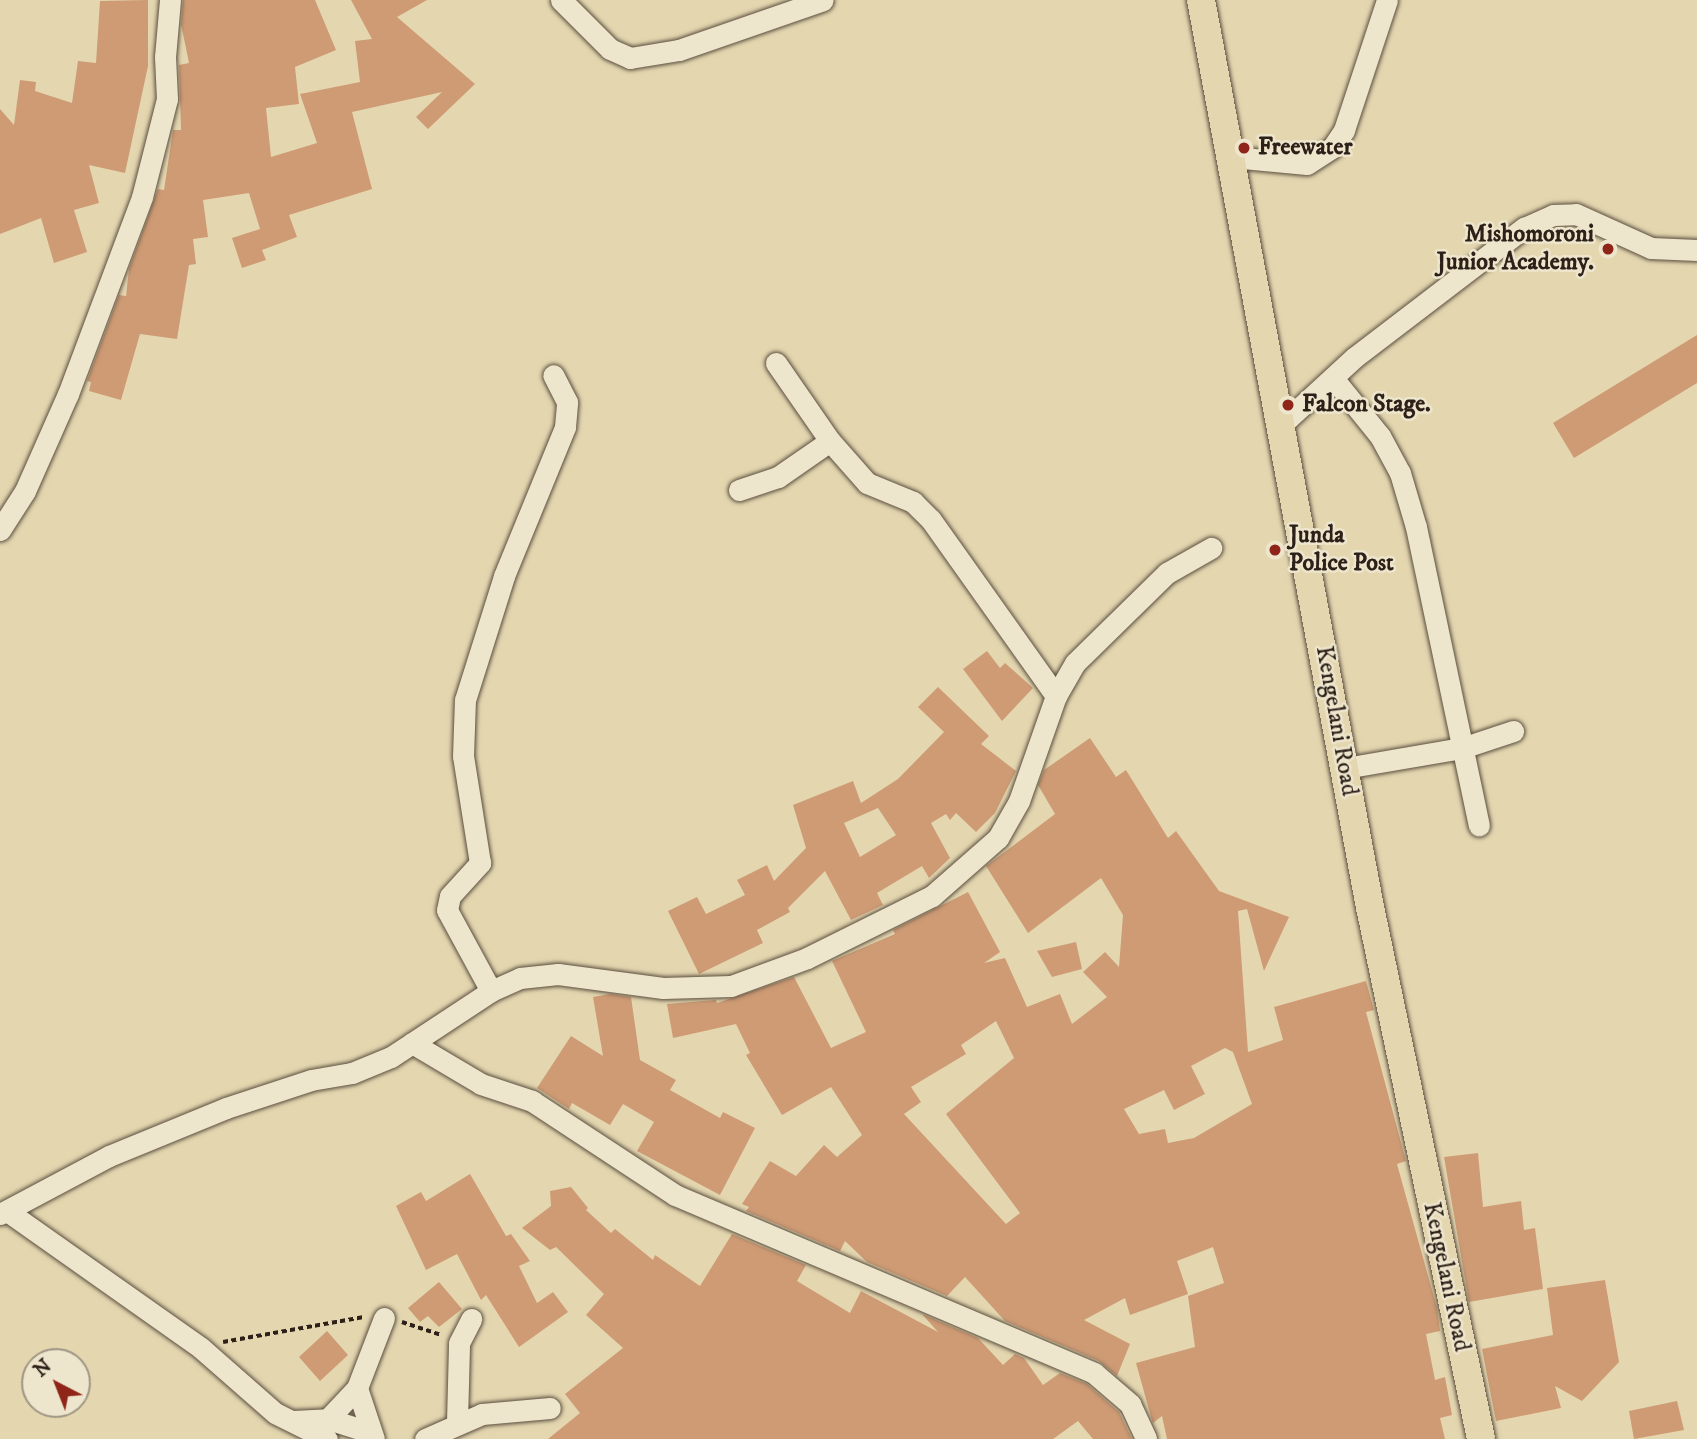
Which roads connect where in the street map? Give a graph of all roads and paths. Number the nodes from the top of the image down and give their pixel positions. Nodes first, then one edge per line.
1 (170, 0) edge
2 (561, 0) edge
3 (823, 0) edge
4 (1201, 0) edge
5 (1387, 0) edge
6 (1232, 157) junction
7 (1697, 250) edge
8 (776, 363) dead end
9 (553, 375) dead end
10 (1333, 378) junction
11 (1281, 425) junction
12 (830, 440) junction
13 (739, 490) dead end
14 (0, 530) edge
15 (1211, 548) dead end
16 (1056, 696) junction
17 (1513, 731) dead end
18 (1462, 748) junction
19 (1345, 768) junction
20 (1479, 825) dead end
21 (491, 991) junction
22 (412, 1042) junction
23 (4, 1212) edge
24 (384, 1318) junction
25 (471, 1319) dead end
26 (459, 1343) junction
27 (201, 1348) junction
28 (357, 1388) junction
29 (551, 1408) dead end
30 (457, 1422) junction
31 (328, 1429) edge
32 (371, 1436) edge
33 (425, 1439) edge
34 (1146, 1439) edge
35 (1481, 1439) edge

1 - 14 street
2 - 3 street
4 - 6 main road, Kengelani Road
5 - 6 street
6 - 11 main road, Kengelani Road
7 - 10 street
8 - 12 street
9 - 21 street
10 - 11 street
10 - 18 street
11 - 19 main road, Kengelani Road
12 - 13 street
12 - 16 street
15 - 16 street
16 - 21 street
17 - 18 street
18 - 19 street
18 - 20 street
19 - 35 main road, Kengelani Road
21 - 22 street
22 - 23 street
22 - 34 street
23 - 27 street
24 - 26 path
24 - 27 path
24 - 28 street
25 - 26 street
26 - 30 street
27 - 31 street
28 - 31 street
28 - 32 street
29 - 30 street
30 - 33 street
31 - 32 street

